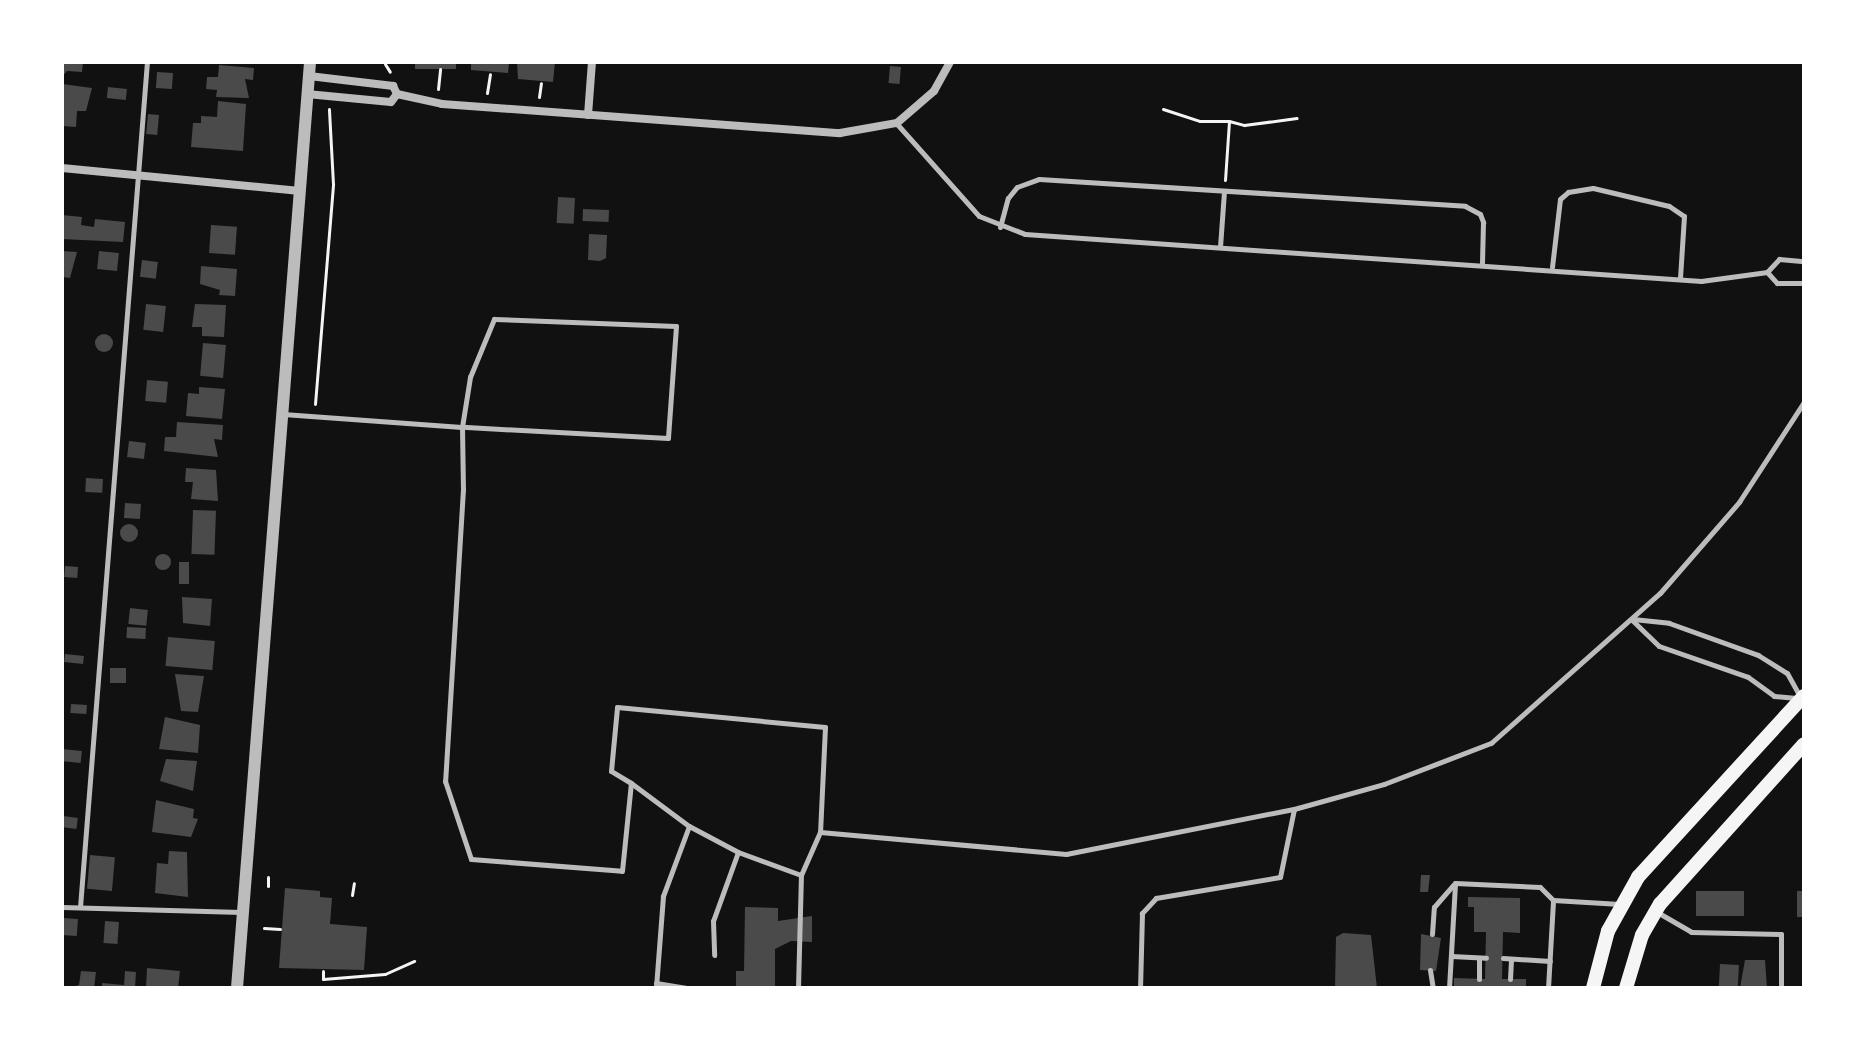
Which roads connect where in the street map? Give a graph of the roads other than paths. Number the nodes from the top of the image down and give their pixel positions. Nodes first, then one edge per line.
1 (147, 62) edge
2 (310, 62) edge
3 (592, 62) edge
4 (950, 62) edge
5 (309, 76) junction
6 (307, 94) junction
7 (397, 94) junction
8 (588, 115) junction
9 (897, 123) junction
10 (62, 168) edge
11 (138, 175) junction
12 (300, 191) junction
13 (1224, 191) junction
14 (1000, 227) junction
15 (1220, 247) junction
16 (1804, 261) edge
17 (1482, 263) junction
18 (1552, 267) junction
19 (1767, 272) junction
20 (1680, 278) junction
21 (1804, 283) edge
22 (1804, 402) edge
23 (282, 414) junction
24 (462, 427) junction
25 (1631, 619) junction
26 (1803, 698) edge
27 (1804, 744) edge
28 (631, 783) junction
29 (1294, 809) junction
30 (689, 826) junction
31 (820, 832) junction
32 (738, 852) junction
33 (801, 875) junction
34 (1455, 883) junction
35 (1553, 900) junction
36 (1621, 904) junction
37 (62, 907) edge
38 (80, 907) junction
39 (1655, 911) junction
40 (242, 912) junction
41 (1432, 934) dead end
42 (714, 955) dead end
43 (1451, 956) junction
44 (1503, 958) dead end
45 (1511, 959) junction
46 (1550, 961) junction
47 (1430, 970) dead end
48 (1479, 979) dead end
49 (1510, 979) dead end
50 (656, 986) edge
51 (237, 988) edge
52 (687, 988) edge
53 (798, 988) edge
54 (1140, 988) edge
55 (1433, 988) edge
56 (1449, 988) edge
57 (1548, 988) edge
58 (1593, 988) edge
59 (1626, 988) edge
60 (1781, 988) edge

1 - 11 lane
2 - 5 street
3 - 8 street
4 - 9 street
5 - 6 street
5 - 7 street
6 - 7 street
6 - 12 street
7 - 8 street
8 - 9 street
9 - 14 lane
10 - 11 street
11 - 12 street
11 - 38 lane
12 - 23 street
13 - 14 lane
13 - 15 lane
13 - 17 lane
14 - 15 lane
15 - 17 lane
16 - 19 lane
17 - 18 lane
18 - 20 lane
18 - 20 lane
19 - 20 lane
19 - 21 lane
22 - 25 lane
23 - 24 lane
23 - 40 street
24 - 24 lane
24 - 28 lane
25 - 26 lane
25 - 26 lane
25 - 29 lane
26 - 36 main road
27 - 39 main road
28 - 30 lane
28 - 31 lane
29 - 31 lane
29 - 54 lane
30 - 32 lane
30 - 50 lane
31 - 33 lane
32 - 33 lane
32 - 42 lane
33 - 53 lane
34 - 35 lane
34 - 41 lane
34 - 43 lane
35 - 36 lane
35 - 46 lane
36 - 58 main road
37 - 38 lane
38 - 40 lane
39 - 59 main road
39 - 60 lane
40 - 51 street
43 - 48 lane
43 - 56 lane
44 - 45 lane
45 - 46 lane
45 - 49 lane
46 - 57 lane
47 - 55 lane
50 - 52 lane

